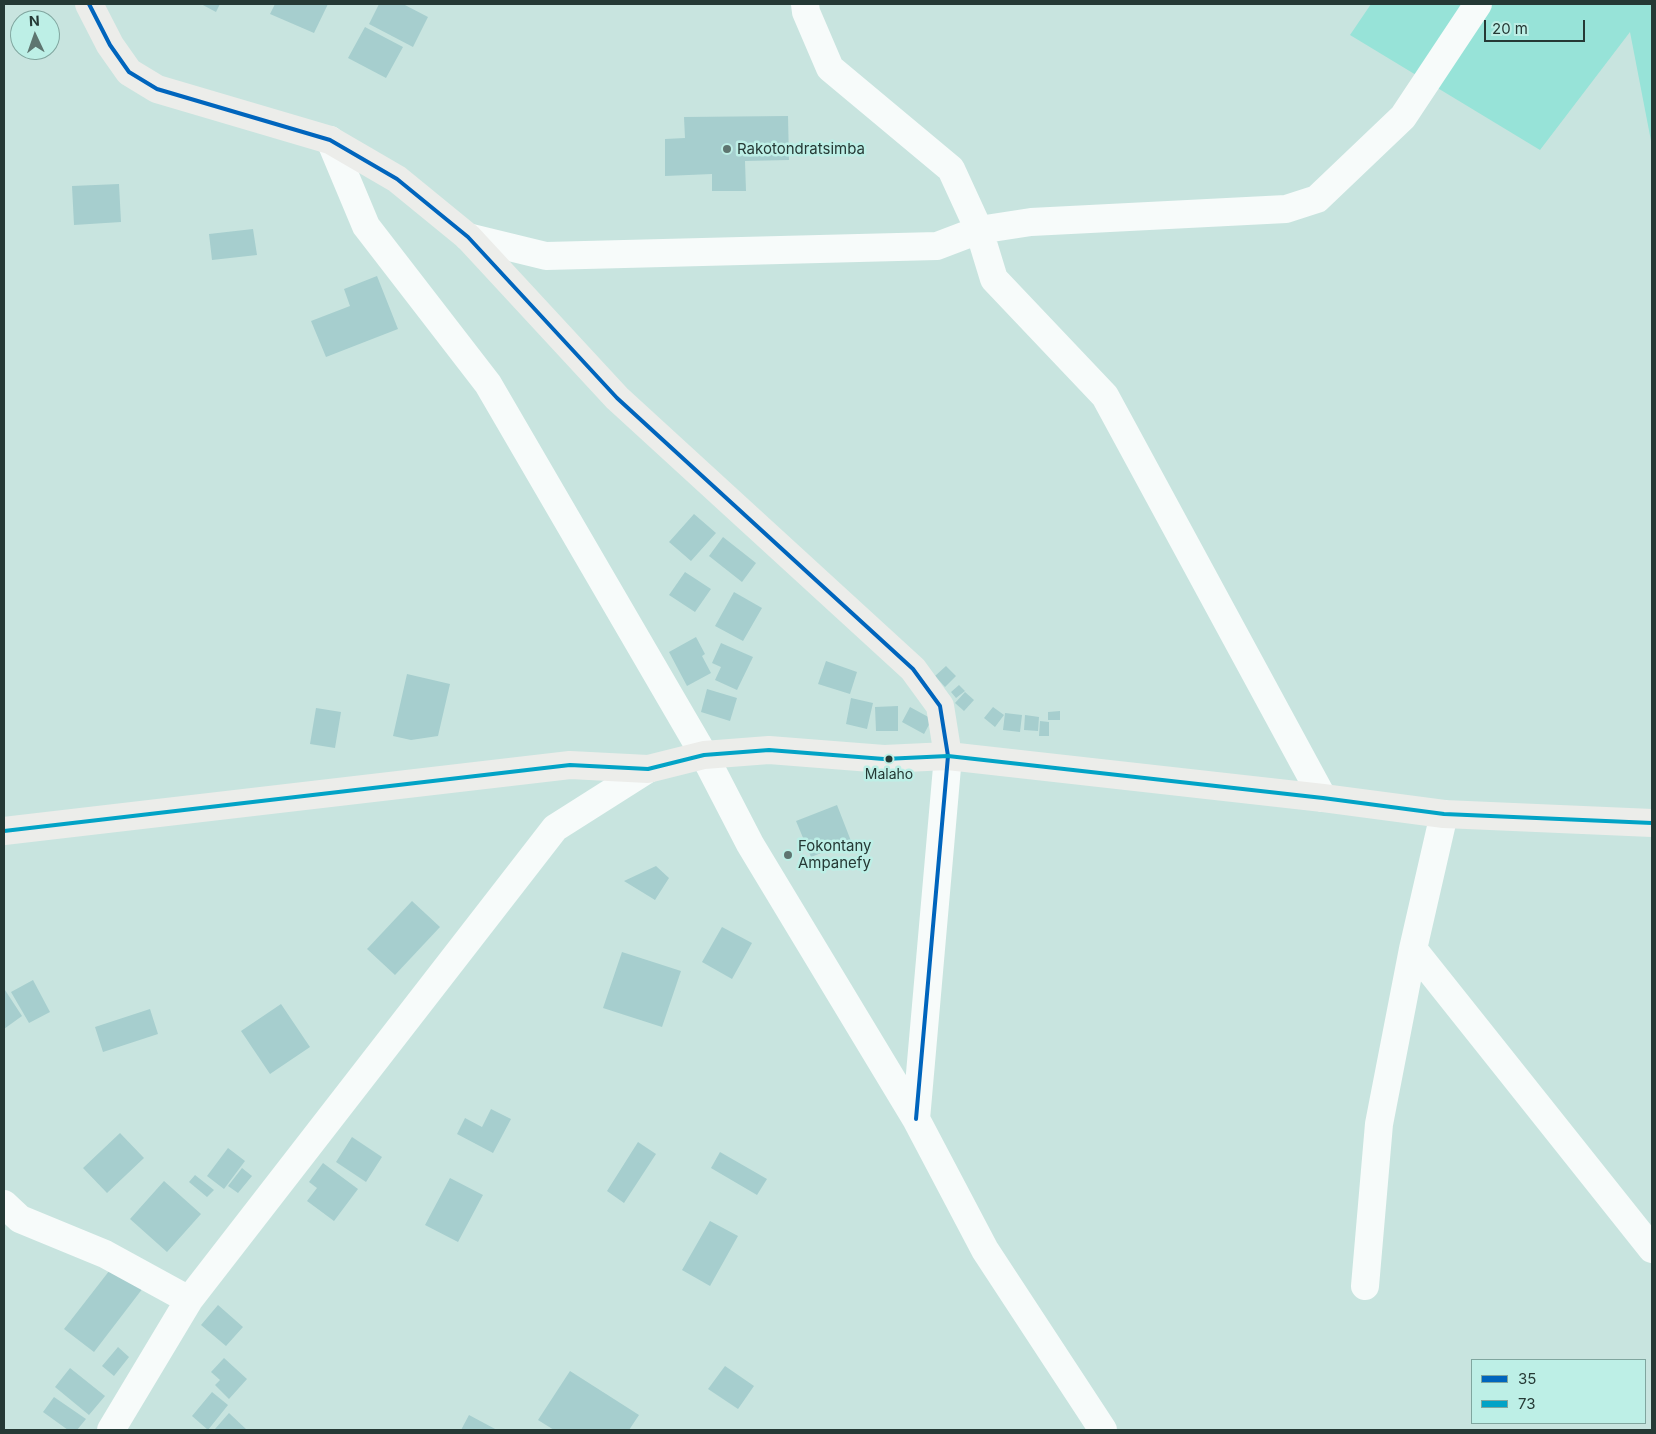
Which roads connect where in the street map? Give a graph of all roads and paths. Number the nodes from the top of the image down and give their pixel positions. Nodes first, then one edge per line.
1 (89, 4) edge
2 (805, 4) edge
3 (1478, 4) edge
4 (330, 140) junction
5 (979, 230) junction
6 (468, 237) junction
7 (704, 755) junction
8 (948, 756) junction
9 (648, 769) junction
10 (1323, 798) junction
11 (1444, 814) junction
12 (1652, 823) edge
13 (4, 831) edge
14 (1413, 949) junction
15 (916, 1119) junction
16 (4, 1204) edge
17 (1652, 1249) edge
18 (1366, 1286) dead end
19 (189, 1300) junction
20 (111, 1430) edge
21 (1103, 1430) edge

1 - 4 street
2 - 5 street
3 - 5 street
4 - 6 street
4 - 7 street
5 - 6 street
5 - 10 street
6 - 8 street
7 - 8 street
7 - 9 street
7 - 15 street
8 - 10 street
8 - 15 street
9 - 13 street
9 - 19 street
10 - 11 street
11 - 12 street
11 - 14 street
14 - 17 street
14 - 18 street
15 - 21 street
16 - 19 street
19 - 20 street

